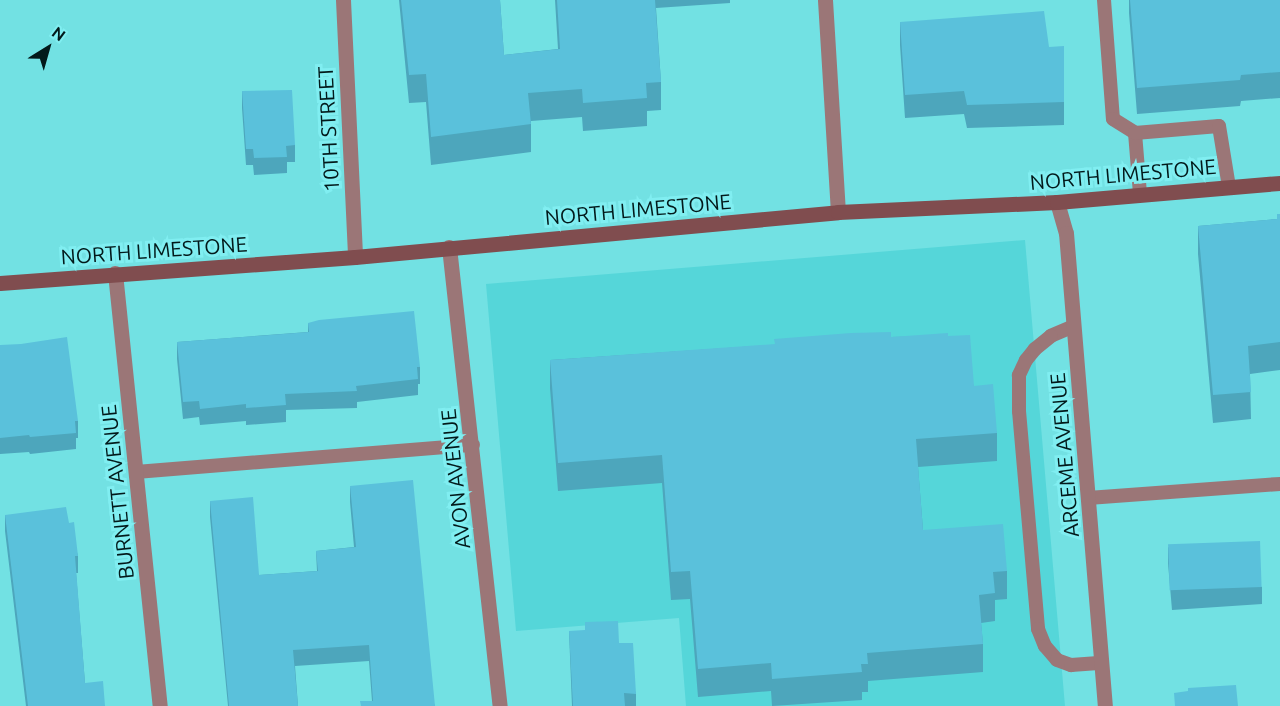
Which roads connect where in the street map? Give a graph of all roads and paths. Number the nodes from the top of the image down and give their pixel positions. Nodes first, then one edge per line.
1 (343, 0) edge
2 (825, 0) edge
3 (1104, 0) edge
4 (1134, 133) junction
5 (1280, 183) edge
6 (1229, 187) junction
7 (1140, 194) junction
8 (1057, 202) junction
9 (838, 212) junction
10 (449, 247) junction
11 (355, 257) junction
12 (115, 273) junction
13 (0, 283) edge
14 (1074, 326) junction
15 (472, 445) junction
16 (136, 472) junction
17 (1280, 483) edge
18 (1088, 498) junction
19 (1102, 663) junction
20 (160, 706) edge
21 (500, 706) edge
22 (1105, 706) edge

1 - 11 street, 10TH STREET
2 - 9 street
3 - 4 lane
4 - 6 lane
4 - 7 lane
5 - 6 street, NORTH LIMESTONE
6 - 7 street, NORTH LIMESTONE
7 - 8 street, NORTH LIMESTONE
8 - 9 street, NORTH LIMESTONE
8 - 14 street, ARCEME AVENUE
9 - 10 street, NORTH LIMESTONE
10 - 11 street, NORTH LIMESTONE
10 - 15 street, AVON AVENUE
11 - 12 street, NORTH LIMESTONE
12 - 13 street, NORTH LIMESTONE
12 - 16 street, BURNETT AVENUE
14 - 18 street, ARCEME AVENUE
14 - 19 lane
15 - 16 lane
15 - 21 street, AVON AVENUE
16 - 20 street, BURNETT AVENUE
17 - 18 lane
18 - 19 street, ARCEME AVENUE
19 - 22 street, ARCEME AVENUE

